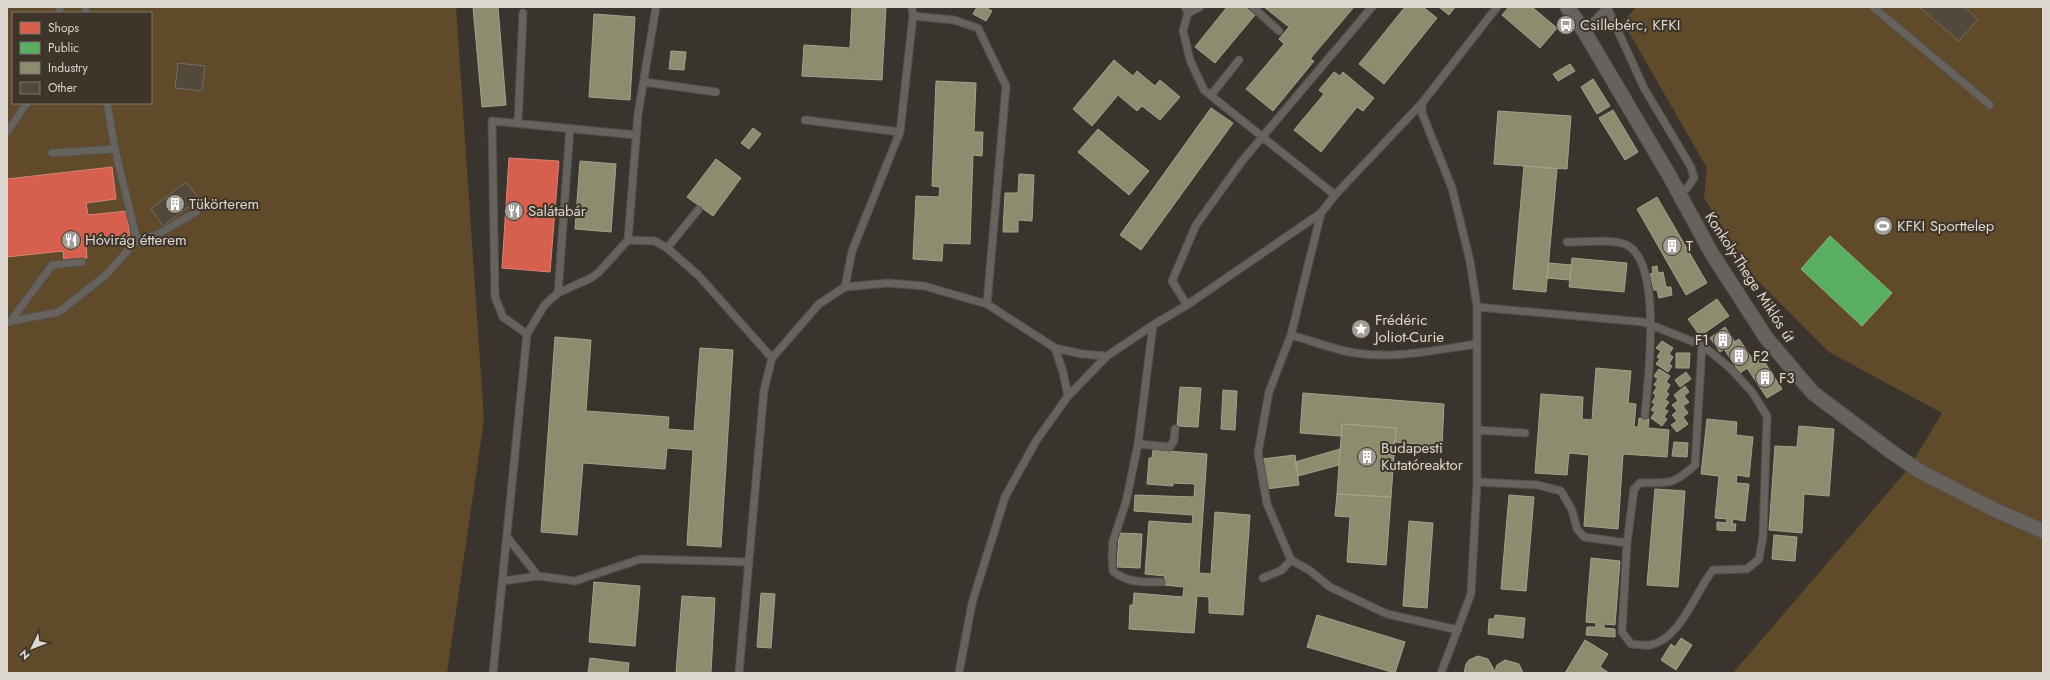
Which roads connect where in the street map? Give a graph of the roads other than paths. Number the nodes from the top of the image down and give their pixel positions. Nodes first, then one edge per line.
1 (656, 7) edge
2 (912, 7) edge
3 (1200, 7) edge
4 (1253, 7) edge
5 (1372, 7) edge
6 (1496, 7) edge
7 (1567, 7) edge
8 (1608, 7) edge
9 (1873, 7) edge
10 (1187, 10) edge
11 (522, 13) dead end
12 (913, 16) junction
13 (1279, 31) dead end
14 (1584, 31) junction
15 (1239, 60) dead end
16 (644, 82) junction
17 (716, 92) dead end
18 (1211, 95) junction
19 (1422, 103) junction
20 (27, 104) edge
21 (107, 104) edge
22 (1990, 106) dead end
23 (805, 120) dead end
24 (518, 122) junction
25 (570, 128) junction
26 (7, 132) edge
27 (900, 132) junction
28 (636, 135) junction
29 (1262, 138) junction
30 (115, 149) junction
31 (52, 153) dead end
32 (1679, 194) junction
33 (1335, 195) junction
34 (698, 210) dead end
35 (196, 212) dead end
36 (1321, 213) junction
37 (137, 240) junction
38 (628, 240) junction
39 (1567, 242) dead end
40 (667, 248) junction
41 (82, 262) dead end
42 (845, 287) junction
43 (558, 293) junction
44 (986, 304) junction
45 (1186, 305) junction
46 (1477, 307) junction
47 (8, 322) edge
48 (1152, 325) junction
49 (1652, 325) junction
50 (526, 334) junction
51 (1291, 335) junction
52 (1477, 344) junction
53 (1702, 345) junction
54 (1055, 348) junction
55 (1107, 356) junction
56 (772, 358) junction
57 (1068, 396) junction
58 (1645, 415) dead end
59 (1175, 429) dead end
60 (1477, 430) junction
61 (1525, 433) dead end
62 (1138, 444) junction
63 (1477, 482) junction
64 (2043, 531) edge
65 (507, 537) junction
66 (1627, 542) junction
67 (1291, 560) junction
68 (748, 562) junction
69 (538, 576) junction
70 (1262, 578) dead end
71 (503, 580) junction
72 (1161, 582) dead end
73 (1458, 630) junction
74 (493, 673) edge
75 (739, 673) edge
76 (958, 673) edge
77 (1441, 673) edge

1 - 16 lane
2 - 12 lane
3 - 10 lane
4 - 13 lane
5 - 29 lane
6 - 19 lane
7 - 14 street, Konkoly-Thege Miklós út
8 - 14 lane
8 - 32 lane
9 - 22 lane
10 - 18 lane
11 - 24 lane
12 - 27 lane
12 - 44 lane
14 - 32 street, Konkoly-Thege Miklós út
15 - 18 lane
16 - 17 lane
16 - 28 lane
18 - 29 lane
19 - 33 lane
19 - 46 lane
20 - 26 lane
21 - 30 lane
23 - 27 lane
24 - 25 lane
24 - 50 lane
25 - 28 lane
25 - 43 lane
27 - 42 lane
28 - 38 lane
29 - 33 lane
29 - 45 lane
30 - 31 lane
30 - 37 lane
32 - 64 street, Konkoly-Thege Miklós út
33 - 36 lane
34 - 40 lane
35 - 37 lane
36 - 45 lane
36 - 51 lane
37 - 47 lane
38 - 40 lane
38 - 43 lane
39 - 49 lane
40 - 56 lane
41 - 47 lane
42 - 44 lane
42 - 56 lane
43 - 50 lane
44 - 54 lane
45 - 48 lane
46 - 49 lane
46 - 52 lane
48 - 55 lane
48 - 62 lane
49 - 53 lane
49 - 58 lane
50 - 65 lane
51 - 52 lane
51 - 67 lane
52 - 60 lane
53 - 66 lane
53 - 66 lane
54 - 55 lane
54 - 57 lane
55 - 57 lane
56 - 68 lane
57 - 76 lane
59 - 62 lane
60 - 61 lane
60 - 63 lane
62 - 72 lane
63 - 66 lane
63 - 73 lane
65 - 69 lane
65 - 71 lane
67 - 70 lane
67 - 73 lane
68 - 69 lane
68 - 75 lane
69 - 71 lane
71 - 74 lane
73 - 77 lane

